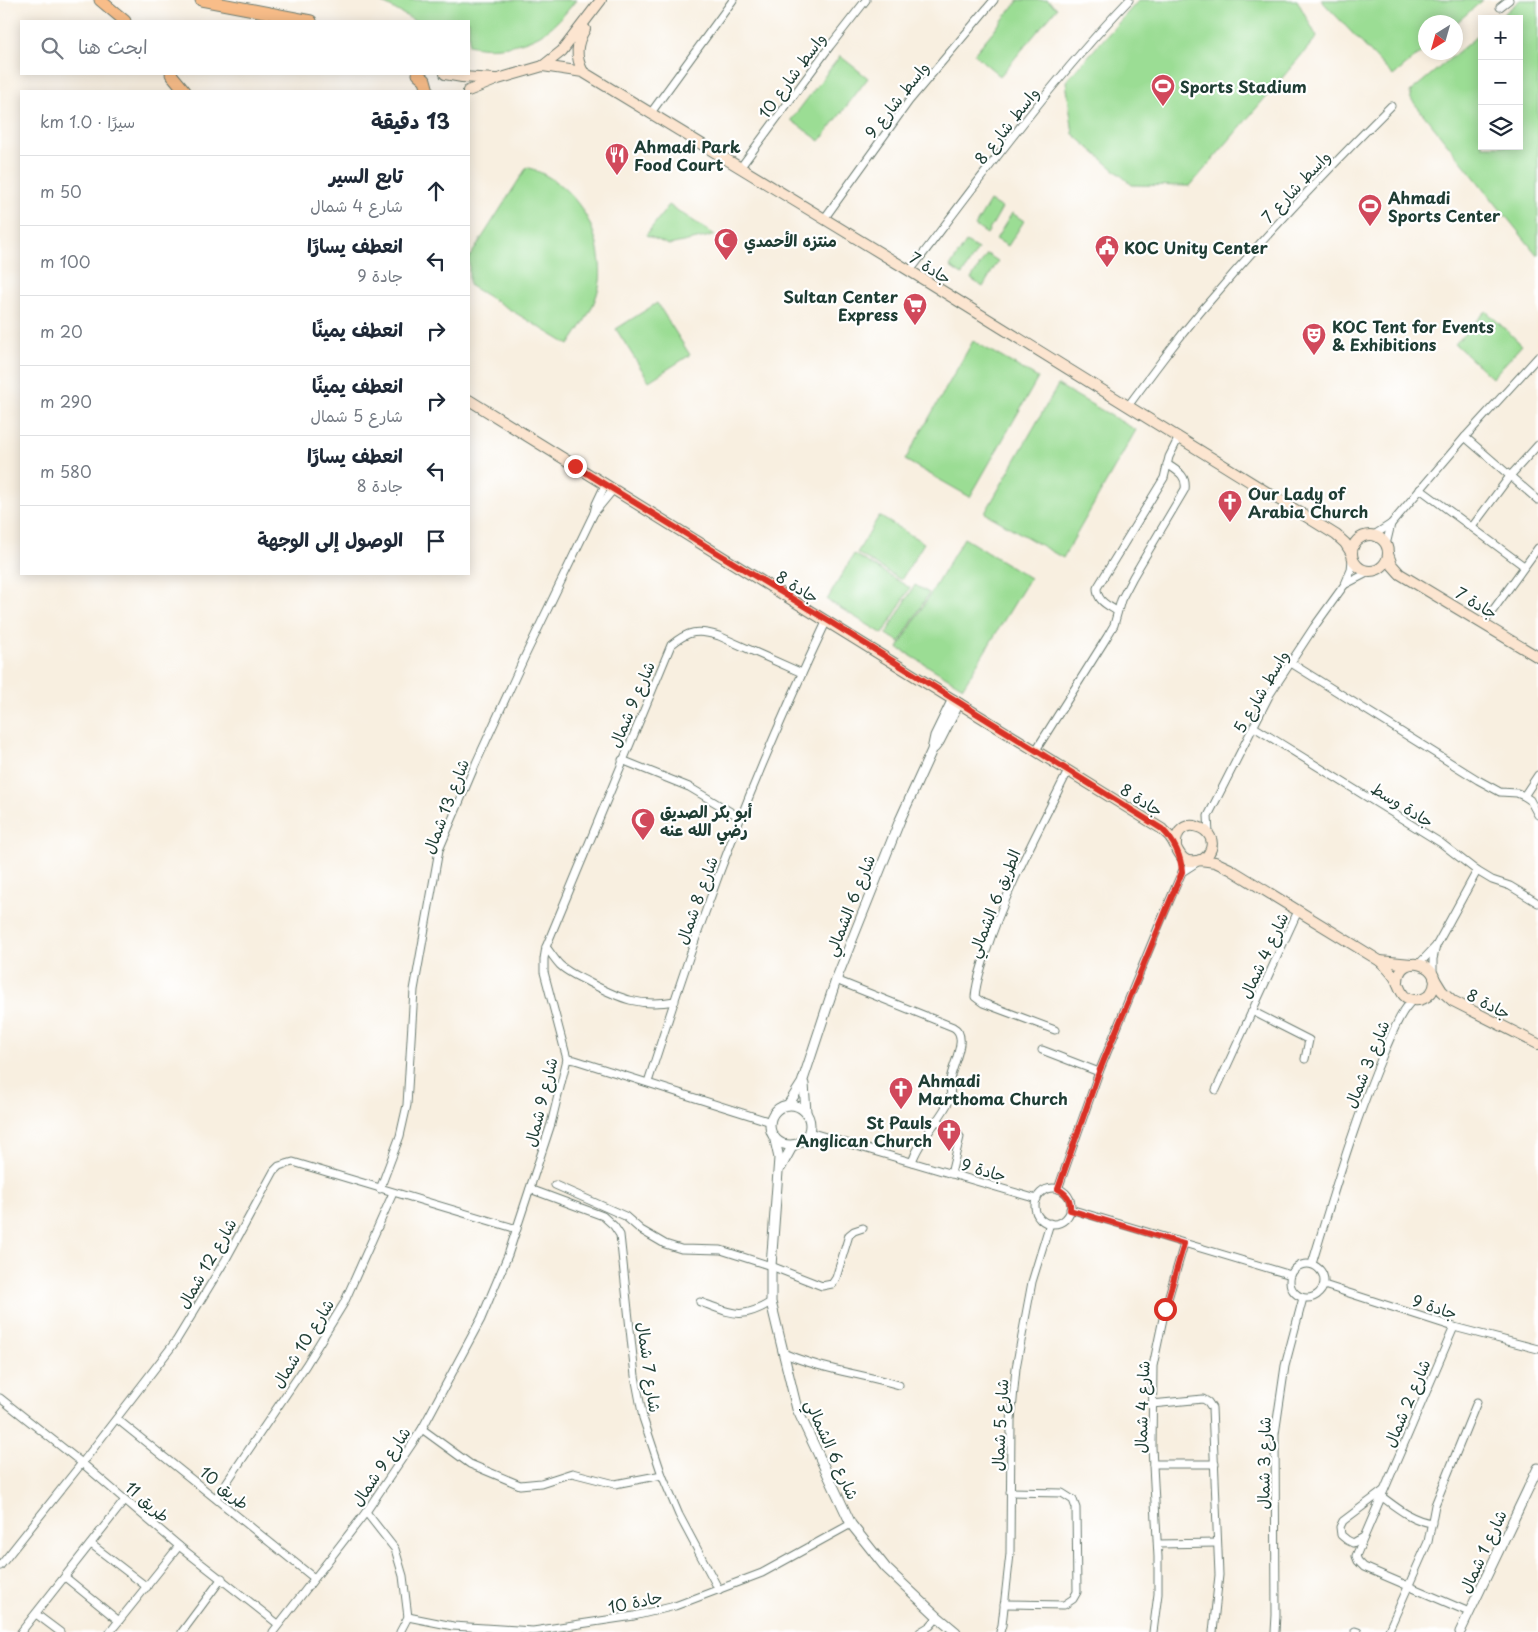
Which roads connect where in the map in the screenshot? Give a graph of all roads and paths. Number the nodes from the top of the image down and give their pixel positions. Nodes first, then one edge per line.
1 (100, 0) edge
2 (202, 0) edge
3 (601, 0) edge
4 (733, 0) edge
5 (866, 0) edge
6 (994, 0) edge
7 (1129, 0) edge
8 (1509, 0) edge
9 (1500, 6) dead end
10 (124, 20) edge
11 (306, 20) edge
12 (543, 66) junction
13 (583, 72) junction
14 (172, 75) edge
15 (419, 75) edge
16 (451, 75) edge
17 (498, 79) junction
18 (184, 90) edge
19 (428, 90) edge
20 (470, 90) edge
21 (1391, 106) dead end
22 (650, 114) junction
23 (740, 168) junction
24 (824, 219) junction
25 (910, 271) junction
26 (1538, 358) edge
27 (470, 401) edge
28 (1128, 406) junction
29 (1179, 437) junction
30 (1465, 437) junction
31 (1538, 445) edge
32 (1168, 464) junction
33 (1510, 476) junction
34 (609, 488) junction
35 (1420, 489) junction
36 (1538, 500) edge
37 (1391, 524) junction
38 (1472, 527) junction
39 (1336, 535) junction
40 (1374, 535) junction
41 (1361, 537) junction
42 (1538, 548) edge
43 (1387, 550) junction
44 (1352, 556) junction
45 (1524, 566) junction
46 (1374, 570) junction
47 (1400, 574) junction
48 (1345, 584) junction
49 (1117, 611) junction
50 (827, 620) junction
51 (1484, 624) junction
52 (1538, 657) edge
53 (1291, 663) junction
54 (802, 673) junction
55 (956, 701) junction
56 (1254, 728) junction
57 (1036, 750) junction
58 (622, 760) junction
59 (1068, 770) junction
60 (1538, 775) edge
61 (1524, 796) junction
62 (1538, 815) edge
63 (1208, 816) junction
64 (741, 818) junction
65 (1186, 828) junction
66 (1162, 829) junction
67 (1210, 837) junction
68 (1176, 849) junction
69 (1200, 861) junction
70 (1230, 869) junction
71 (1477, 871) junction
72 (1182, 872) junction
73 (1538, 903) edge
74 (1298, 911) junction
75 (1436, 946) junction
76 (546, 947) junction
77 (1380, 961) junction
78 (1415, 964) junction
79 (1433, 976) junction
80 (836, 980) junction
81 (1398, 982) junction
82 (1401, 993) junction
83 (1418, 1000) junction
84 (675, 1001) junction
85 (1453, 1001) junction
86 (1252, 1011) junction
87 (1400, 1016) junction
88 (1055, 1030) dead end
89 (1538, 1044) edge
90 (1042, 1050) dead end
91 (567, 1059) junction
92 (1305, 1059) dead end
93 (1099, 1072) junction
94 (805, 1076) junction
95 (648, 1082) junction
96 (1216, 1090) dead end
97 (788, 1105) junction
98 (806, 1112) junction
99 (936, 1120) junction
100 (771, 1122) junction
101 (809, 1132) junction
102 (774, 1136) junction
103 (793, 1145) junction
104 (912, 1162) junction
105 (951, 1174) junction
106 (777, 1176) junction
107 (555, 1185) dead end
108 (380, 1189) junction
109 (530, 1189) junction
110 (1058, 1189) junction
111 (393, 1193) junction
112 (1037, 1199) junction
113 (1070, 1210) junction
114 (1050, 1223) junction
115 (863, 1228) dead end
116 (517, 1229) junction
117 (1184, 1244) junction
118 (1312, 1264) junction
119 (771, 1266) junction
120 (1291, 1275) junction
121 (1324, 1285) junction
122 (1303, 1298) junction
123 (700, 1302) dead end
124 (771, 1302) junction
125 (1454, 1327) junction
126 (1538, 1349) edge
127 (783, 1353) junction
128 (899, 1385) dead end
129 (0, 1398) edge
130 (1477, 1402) dead end
131 (1152, 1404) junction
132 (117, 1419) junction
133 (422, 1429) junction
134 (82, 1463) junction
135 (1153, 1464) junction
136 (1215, 1464) junction
137 (1538, 1468) edge
138 (662, 1475) junction
139 (1534, 1484) edge
140 (1010, 1492) junction
141 (1382, 1493) junction
142 (216, 1498) junction
143 (125, 1500) junction
144 (366, 1512) junction
145 (1432, 1523) junction
146 (851, 1524) junction
147 (1362, 1538) junction
148 (1217, 1543) junction
149 (91, 1544) junction
150 (1158, 1544) junction
151 (179, 1546) junction
152 (0, 1566) edge
153 (65, 1577) junction
154 (222, 1578) junction
155 (314, 1578) junction
156 (1409, 1586) junction
157 (147, 1587) junction
158 (718, 1590) junction
159 (1004, 1604) junction
160 (1469, 1612) junction
161 (36, 1614) junction
162 (408, 1617) junction
163 (938, 1617) junction
164 (119, 1621) junction
165 (278, 1624) junction
166 (563, 1629) edge
167 (21, 1632) edge
168 (60, 1632) edge
169 (110, 1632) edge
170 (182, 1632) edge
171 (272, 1632) edge
172 (400, 1632) edge
173 (920, 1632) edge
174 (956, 1632) edge
175 (1000, 1632) edge
176 (1153, 1632) edge
177 (1213, 1632) edge
178 (1275, 1632) edge
179 (1388, 1632) edge
180 (1460, 1632) edge

1 - 10 main road
2 - 11 main road
3 - 12 main road
3 - 13 main road
4 - 22 street
5 - 23 street, واسط شارع 10
6 - 24 street, واسط شارع 9
7 - 25 street, واسط شارع 8
8 - 9 street
12 - 13 main road, جادة 7
12 - 17 main road, جادة 7
13 - 22 main road, جادة 7
14 - 18 main road
15 - 19 main road
16 - 17 main road, جادة 7
17 - 20 main road, جادة 7
21 - 28 street, واسط شارع 7
22 - 23 main road, جادة 7
23 - 24 main road, جادة 7
24 - 25 main road, جادة 7
25 - 28 main road, جادة 7
26 - 30 street
27 - 34 main road, جادة 8
28 - 29 main road, جادة 7
29 - 32 street
29 - 39 main road, جادة 7
30 - 33 street
30 - 35 street
31 - 33 street
32 - 49 street
32 - 49 street
33 - 36 street
33 - 38 street
34 - 50 main road, جادة 8
34 - 108 street, شارع 13 شمال
35 - 37 street
35 - 38 street
37 - 40 street
37 - 43 street
38 - 45 street
39 - 41 main road, جادة 7
39 - 44 main road, جادة 7
40 - 41 main road
40 - 43 main road
41 - 44 main road
42 - 45 street
43 - 46 main road
43 - 47 main road, جادة 7
44 - 46 main road
44 - 48 street, واسط شارع 5
45 - 51 street
46 - 47 main road, جادة 7
46 - 48 street, واسط شارع 5
47 - 51 main road, جادة 7
48 - 53 street, واسط شارع 5
49 - 57 street
50 - 54 street, شارع 8 شمال
50 - 55 main road, جادة 8
51 - 52 main road, جادة 7
53 - 56 street, واسط شارع 5
53 - 61 street
54 - 58 street, شارع 9 شمال
54 - 64 street, شارع 8 شمال
55 - 57 main road, جادة 8
55 - 80 street, شارع 6 الشمالي
56 - 63 street, واسط شارع 5
56 - 71 street, جادة وسط
57 - 59 main road, جادة 8
58 - 64 street
58 - 76 street, شارع 9 شمال
59 - 66 main road, جادة 8
59 - 88 street, الطريق 6 الشمالي
60 - 61 street
61 - 62 street
63 - 65 street
63 - 67 street
64 - 84 street, شارع 8 شمال
65 - 66 main road, جادة 8
65 - 67 main road
65 - 68 main road
66 - 68 main road, جادة 8
67 - 69 main road
67 - 70 main road
68 - 69 main road
68 - 72 street
69 - 70 main road
69 - 72 street
70 - 74 main road
71 - 73 street, جادة وسط
71 - 75 street
72 - 93 street
74 - 77 main road
74 - 86 street, شارع 4 شمال
75 - 78 street
75 - 79 street
76 - 84 street
76 - 91 street, شارع 9 شمال
77 - 78 main road
77 - 81 main road
78 - 79 main road
78 - 81 main road
79 - 83 main road
79 - 85 main road, جادة 8
80 - 94 street, شارع 6 الشمالي
80 - 99 street
81 - 82 main road
82 - 83 main road
82 - 87 street, شارع 3 شمال
83 - 85 main road, جادة 8
83 - 87 street, شارع 3 شمال
84 - 95 street, شارع 8 شمال
85 - 89 main road, جادة 8
86 - 92 street, شارع 4 شمال
86 - 96 street, شارع 4 شمال
87 - 118 street, شارع 3 شمال
90 - 93 street
91 - 95 street
91 - 109 street, شارع 9 شمال
93 - 110 street
94 - 97 street, شارع 6 الشمالي
94 - 98 street, شارع 6 الشمالي
95 - 100 street
97 - 98 street
97 - 100 street
98 - 101 street
99 - 104 street
99 - 105 street
100 - 102 street
101 - 103 street
101 - 104 street, جادة 9
102 - 103 street
102 - 106 street, شارع 6 الشمالي
103 - 106 street, شارع 6 الشمالي
104 - 105 street, جادة 9
105 - 112 street, جادة 9
106 - 119 street, شارع 6 الشمالي
107 - 119 street
108 - 111 street, شارع 12 شمال
108 - 132 street, شارع 12 شمال
109 - 116 street, شارع 9 شمال
109 - 138 street, شارع 7 شمال
110 - 112 street
110 - 113 street
111 - 116 street, شارع 12 شمال
111 - 142 street, شارع 10 شمال
112 - 114 street
113 - 114 street
113 - 117 street
114 - 140 street, شارع 5 شمال
115 - 119 street
116 - 133 street, شارع 9 شمال
117 - 120 street
117 - 131 street, شارع 4 شمال
118 - 120 street
118 - 121 street
119 - 124 street, شارع 6 الشمالي
120 - 122 street
121 - 122 street
121 - 125 street, جادة 9
122 - 178 street, شارع 3 شمال
123 - 124 street
124 - 127 street, شارع 6 الشمالي
125 - 126 street, جادة 9
125 - 141 street, شارع 2 شمال
127 - 128 street
127 - 146 street, شارع 6 الشمالي
129 - 134 street, طريق 11
130 - 145 street
131 - 135 street, شارع 4 شمال
131 - 136 street
132 - 134 street, شارع 12 شمال
132 - 142 street, طريق 10
133 - 138 street
133 - 144 street, شارع 9 شمال
134 - 143 street, طريق 11
134 - 152 street, شارع 12 شمال
135 - 136 street
135 - 150 street, شارع 4 شمال
136 - 148 street
137 - 139 street, شارع 1 شمال
138 - 158 street, شارع 7 شمال
139 - 160 street, شارع 1 شمال
140 - 159 street, شارع 5 شمال
140 - 159 street
141 - 145 street
141 - 147 street, شارع 2 شمال
141 - 147 street, شارع 2 شمال
142 - 155 street, طريق 10
143 - 149 street
143 - 151 street, طريق 11
144 - 155 street, شارع 9 شمال
144 - 162 street
145 - 156 street
146 - 158 street, جادة 10
146 - 163 street, شارع 6 الشمالي
147 - 156 street, شارع 2 شمال
148 - 150 street
148 - 177 street
149 - 153 street
149 - 157 street
150 - 176 street, شارع 4 شمال
151 - 154 street, طريق 11
151 - 157 street
153 - 161 street
153 - 164 street
154 - 165 street, طريق 11
154 - 170 street
155 - 165 street, شارع 9 شمال
156 - 160 street, شارع 2 شمال
156 - 179 street
157 - 164 street
158 - 166 street, جادة 10
159 - 175 street, شارع 5 شمال
160 - 180 street, شارع 1 شمال
161 - 167 street
161 - 168 street
162 - 166 street, جادة 10
162 - 172 street
163 - 173 street
163 - 174 street, شارع 6 الشمالي
164 - 169 street
165 - 171 street, شارع 9 شمال

